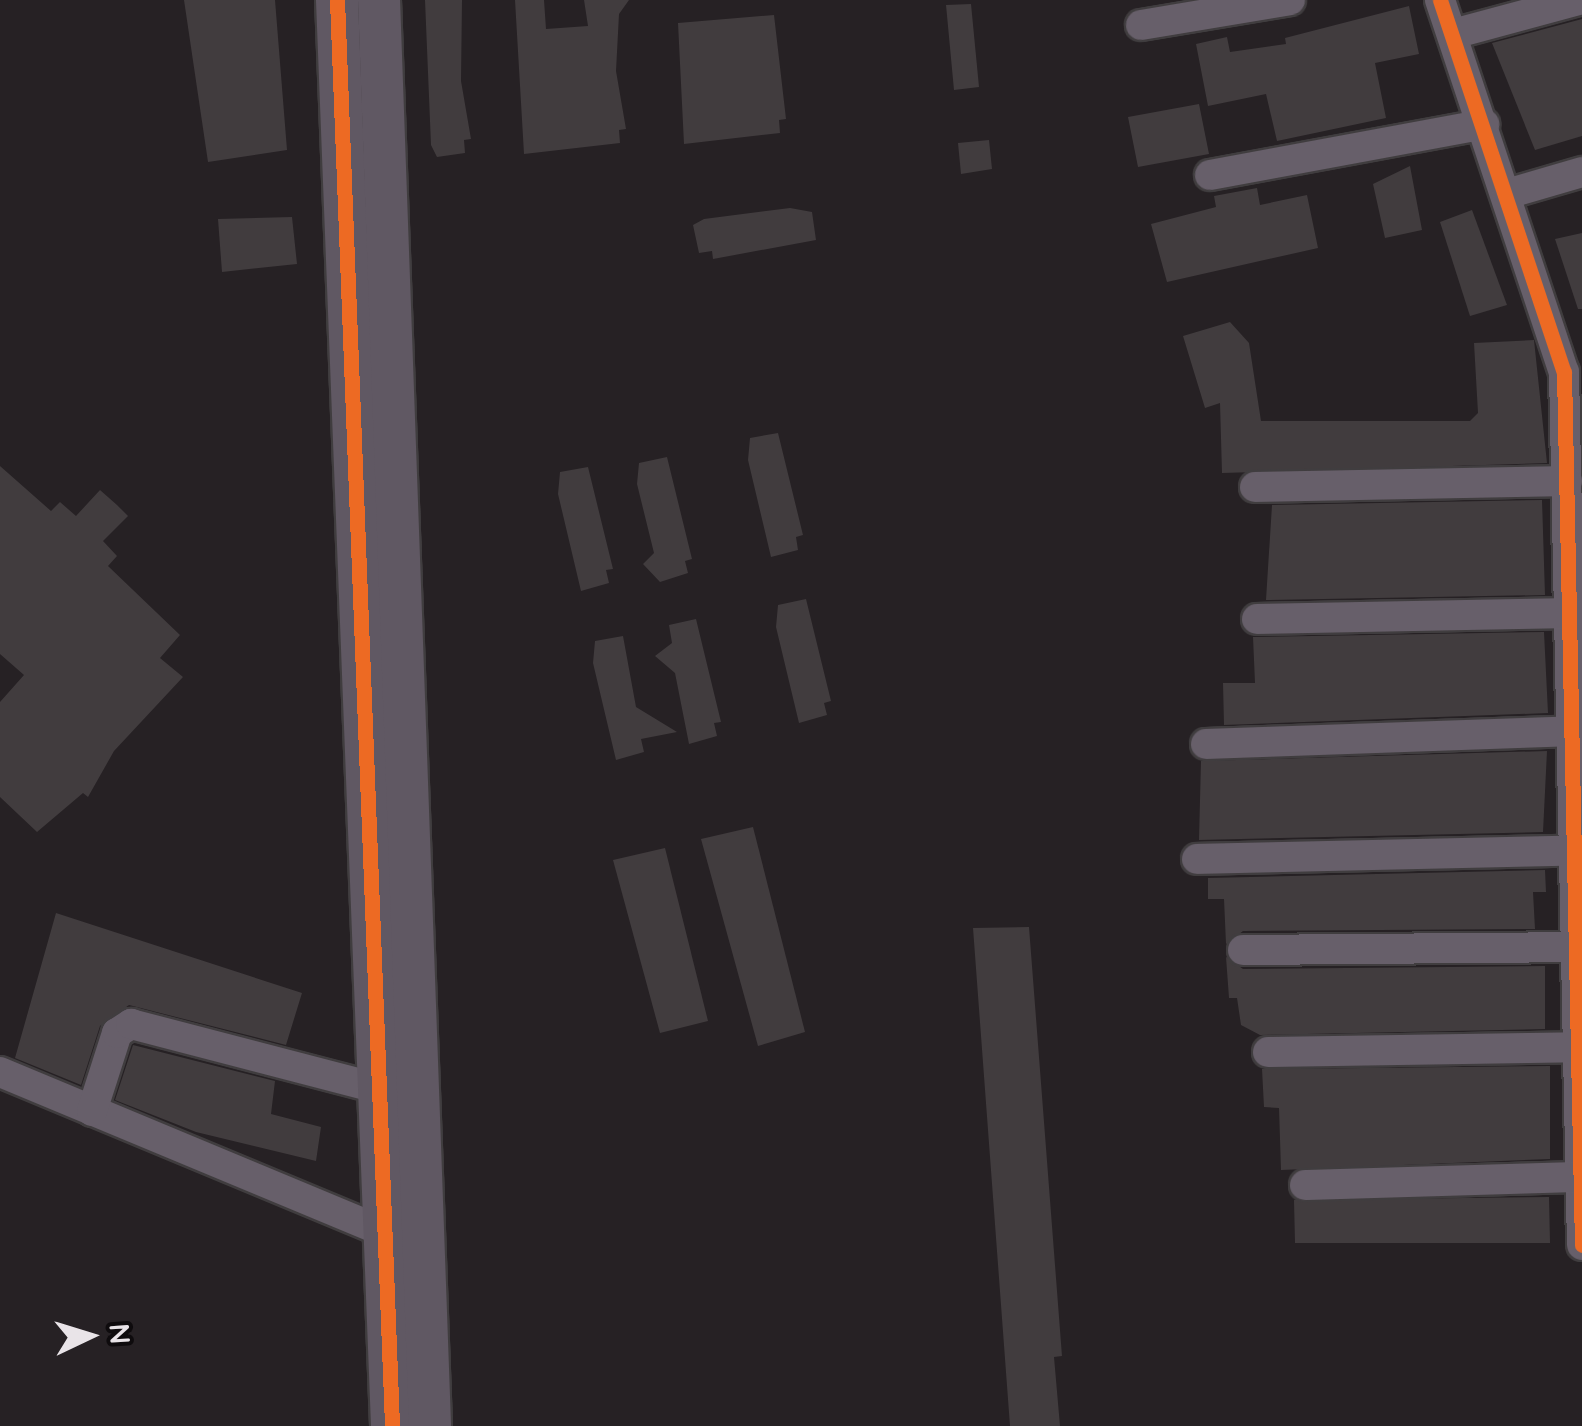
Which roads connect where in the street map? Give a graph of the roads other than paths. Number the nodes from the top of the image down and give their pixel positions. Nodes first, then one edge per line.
1 (337, 0) edge
2 (378, 0) edge
3 (1290, 0) edge
4 (1440, 0) edge
5 (1579, 0) edge
6 (1140, 25) dead end
7 (1454, 34) junction
8 (1484, 124) junction
9 (1582, 172) edge
10 (1210, 175) dead end
11 (1507, 194) junction
12 (1571, 359) edge
13 (1575, 429) edge
14 (1566, 481) junction
15 (1255, 487) dead end
16 (1575, 535) edge
17 (1256, 619) dead end
18 (1575, 633) edge
19 (1577, 740) edge
20 (1206, 744) dead end
21 (1580, 850) edge
22 (1197, 859) dead end
23 (1580, 948) edge
24 (1243, 950) dead end
25 (1268, 1052) dead end
26 (1579, 1054) edge
27 (0, 1072) edge
28 (380, 1089) junction
29 (92, 1110) junction
30 (1579, 1158) edge
31 (1306, 1185) dead end
32 (385, 1232) junction
33 (1582, 1245) edge
34 (392, 1426) edge
35 (430, 1426) edge

1 - 28 street
2 - 35 street
3 - 6 street
4 - 7 street
5 - 7 street
7 - 8 street
8 - 10 street
8 - 11 street
9 - 11 street
11 - 12 street
12 - 13 street
13 - 14 street
14 - 15 street
14 - 16 street
16 - 18 street
17 - 18 street
18 - 19 street
19 - 20 street
19 - 21 street
21 - 22 street
21 - 23 street
23 - 24 street
23 - 26 street
25 - 26 street
26 - 30 street
27 - 29 street
28 - 29 street
28 - 32 street
29 - 32 street
30 - 31 street
30 - 33 street
32 - 34 street

